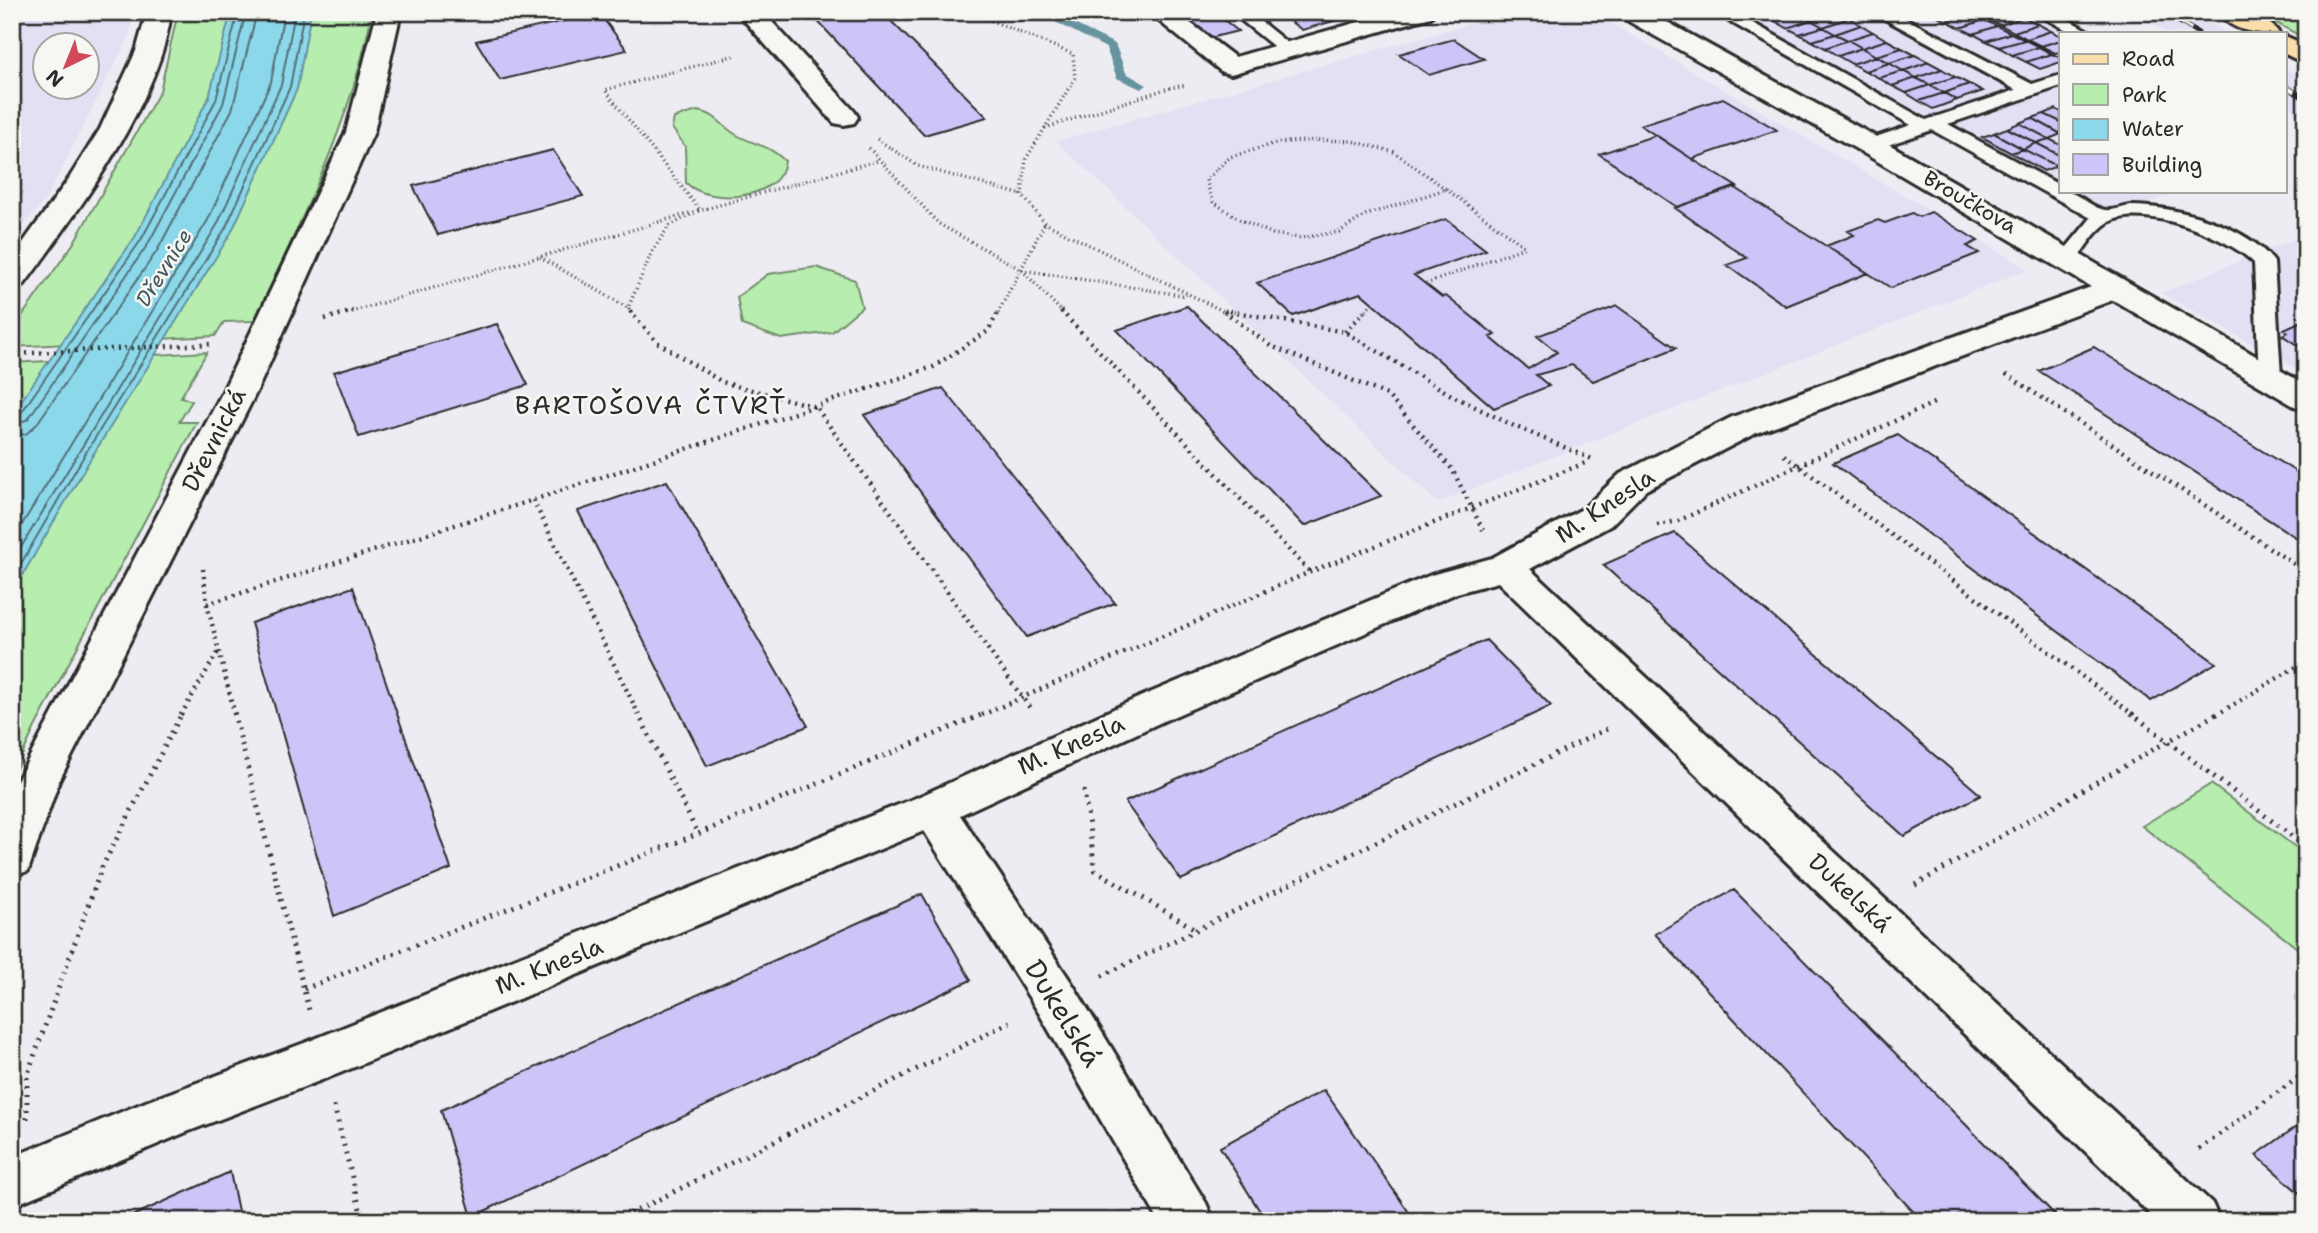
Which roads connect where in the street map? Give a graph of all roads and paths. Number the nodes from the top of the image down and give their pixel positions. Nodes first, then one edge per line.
1 (159, 12) edge
2 (749, 12) edge
3 (970, 12) edge
4 (1160, 12) edge
5 (1239, 12) edge
6 (1422, 12) edge
7 (1630, 12) edge
8 (1721, 12) edge
9 (1880, 12) edge
10 (2042, 12) edge
11 (2230, 12) edge
12 (397, 14) edge
13 (2082, 32) edge
14 (2264, 32) edge
15 (778, 44) junction
16 (2286, 45) edge
17 (1288, 50) junction
18 (2306, 56) edge
19 (2059, 81) edge
20 (2030, 90) junction
21 (844, 117) junction
22 (1930, 125) junction
23 (12, 130) edge
24 (1870, 145) junction
25 (880, 160) junction
26 (12, 164) edge
27 (2056, 186) edge
28 (1447, 189) junction
29 (2065, 192) edge
30 (1022, 195) junction
31 (700, 210) junction
32 (2104, 217) junction
33 (1045, 223) junction
34 (540, 257) junction
35 (2067, 259) junction
36 (1021, 270) junction
37 (12, 279) edge
38 (1426, 284) dead end
39 (2116, 288) junction
40 (1192, 297) junction
41 (1372, 303) dead end
42 (628, 307) junction
43 (1222, 309) junction
44 (270, 327) junction
45 (1345, 332) junction
46 (215, 344) dead end
47 (1962, 345) junction
48 (12, 354) edge
49 (2270, 377) junction
50 (2306, 399) edge
51 (1936, 402) dead end
52 (816, 407) junction
53 (1744, 425) junction
54 (1798, 466) junction
55 (533, 500) junction
56 (1470, 508) junction
57 (1654, 525) dead end
58 (203, 566) dead end
59 (1505, 567) junction
60 (1310, 572) junction
61 (2306, 572) edge
62 (206, 604) junction
63 (219, 650) junction
64 (2306, 661) edge
65 (1022, 698) junction
66 (1653, 706) junction
67 (2170, 742) junction
68 (1059, 750) junction
69 (933, 808) junction
70 (698, 834) junction
71 (2306, 848) edge
72 (12, 858) edge
73 (1868, 912) junction
74 (1197, 930) junction
75 (304, 989) junction
76 (1056, 999) junction
77 (323, 1058) junction
78 (2306, 1072) edge
79 (22, 1178) edge
80 (2154, 1181) junction
81 (363, 1221) edge
82 (616, 1221) edge
83 (1188, 1221) edge
84 (2194, 1221) edge

1 - 37 street
2 - 15 street
3 - 30 path
4 - 17 street
5 - 17 lane
6 - 17 street
7 - 24 street, Broučkova
8 - 22 lane
9 - 20 lane
10 - 13 lane
11 - 14 main road
12 - 44 street, Dřevnická
15 - 21 street
15 - 31 path
16 - 18 main road
19 - 20 lane
20 - 22 lane
21 - 25 path
21 - 30 path
22 - 24 lane
22 - 27 lane
23 - 26 path
24 - 35 street, Broučkova
25 - 31 path
25 - 36 path
28 - 28 path
28 - 38 path
29 - 32 lane
30 - 33 path
31 - 34 path
31 - 42 path
32 - 35 lane
32 - 49 lane
33 - 36 path
33 - 40 path
34 - 42 path
34 - 44 path
35 - 39 street, Broučkova
36 - 40 path
36 - 52 path
36 - 60 path
39 - 47 street, M. Knesla
39 - 49 street, Broučkova
40 - 43 path
41 - 45 path
42 - 52 path
43 - 45 path
43 - 56 path
44 - 72 street, Dřevnická
45 - 56 path
46 - 48 path
47 - 53 street, M. Knesla
47 - 61 path
49 - 50 street, Broučkova
51 - 54 path
52 - 55 path
52 - 65 path
53 - 54 path
53 - 59 street, M. Knesla
54 - 57 path
54 - 67 path
55 - 62 path
55 - 70 path
56 - 59 path
56 - 60 path
58 - 62 path
59 - 66 street, Dukelská
59 - 68 street, M. Knesla
60 - 65 path
62 - 63 path
63 - 75 path
63 - 79 path
64 - 67 path
65 - 68 path
65 - 70 path
66 - 73 street, Dukelská
66 - 74 path
67 - 71 path
67 - 73 path
68 - 69 street, M. Knesla
68 - 74 path
69 - 76 street, Dukelská
69 - 77 street, M. Knesla
70 - 75 path
73 - 80 street, Dukelská
74 - 76 path
75 - 77 path
76 - 82 path
76 - 83 street, Dukelská
77 - 79 street, M. Knesla
77 - 81 path
78 - 80 path
80 - 84 street, Dukelská

